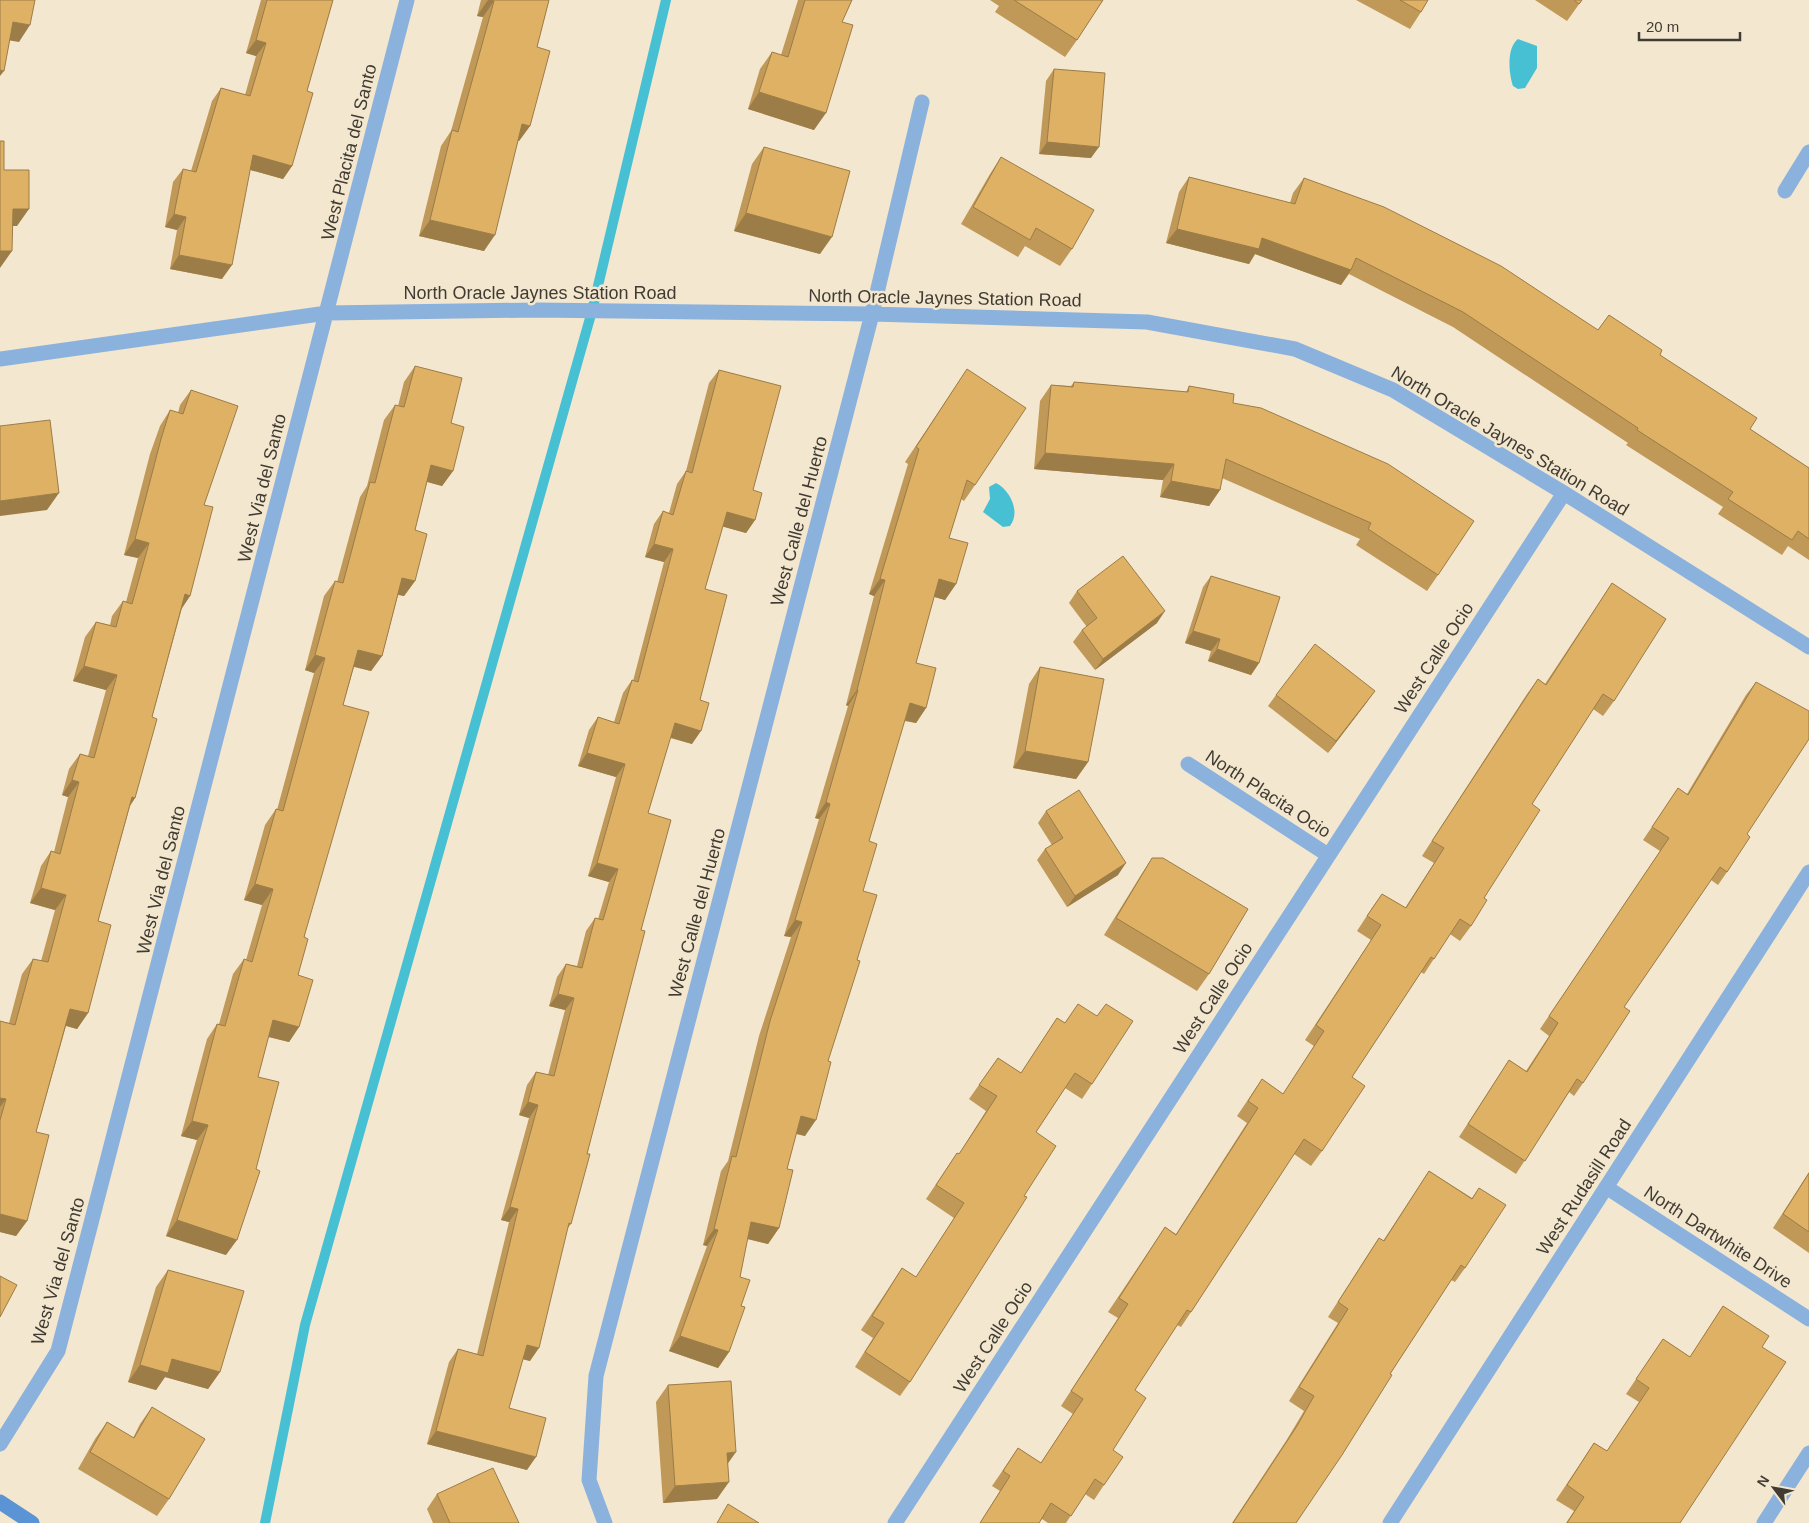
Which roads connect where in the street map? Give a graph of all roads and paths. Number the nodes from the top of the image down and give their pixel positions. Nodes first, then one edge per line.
1 (407, 0) edge
2 (922, 102) dead end
3 (1809, 152) edge
4 (1785, 191) dead end
5 (327, 313) junction
6 (872, 314) junction
7 (0, 359) edge
8 (1564, 493) junction
9 (1809, 647) edge
10 (1188, 764) dead end
11 (1328, 855) junction
12 (1809, 872) edge
13 (1606, 1187) junction
14 (1809, 1319) edge
15 (0, 1444) edge
16 (1809, 1453) edge
17 (0, 1502) edge
18 (32, 1523) edge
19 (605, 1523) edge
20 (895, 1523) edge
21 (1390, 1523) edge
22 (1764, 1523) edge

1 - 5 street, West Placita del Santo
2 - 6 street, West Calle del Huerto
3 - 4 street
5 - 6 street, North Oracle Jaynes Station Road
5 - 7 street, North Oracle Jaynes Station Road
5 - 15 street, West Via del Santo
6 - 8 street, North Oracle Jaynes Station Road
6 - 19 street, West Calle del Huerto
8 - 9 street, North Oracle Jaynes Station Road
8 - 11 street, West Calle Ocio
10 - 11 street, North Placita Ocio
11 - 20 street, West Calle Ocio
12 - 13 street, West Rudasill Road
13 - 14 street, North Dartwhite Drive
13 - 21 street, West Rudasill Road
16 - 22 street
17 - 18 street

